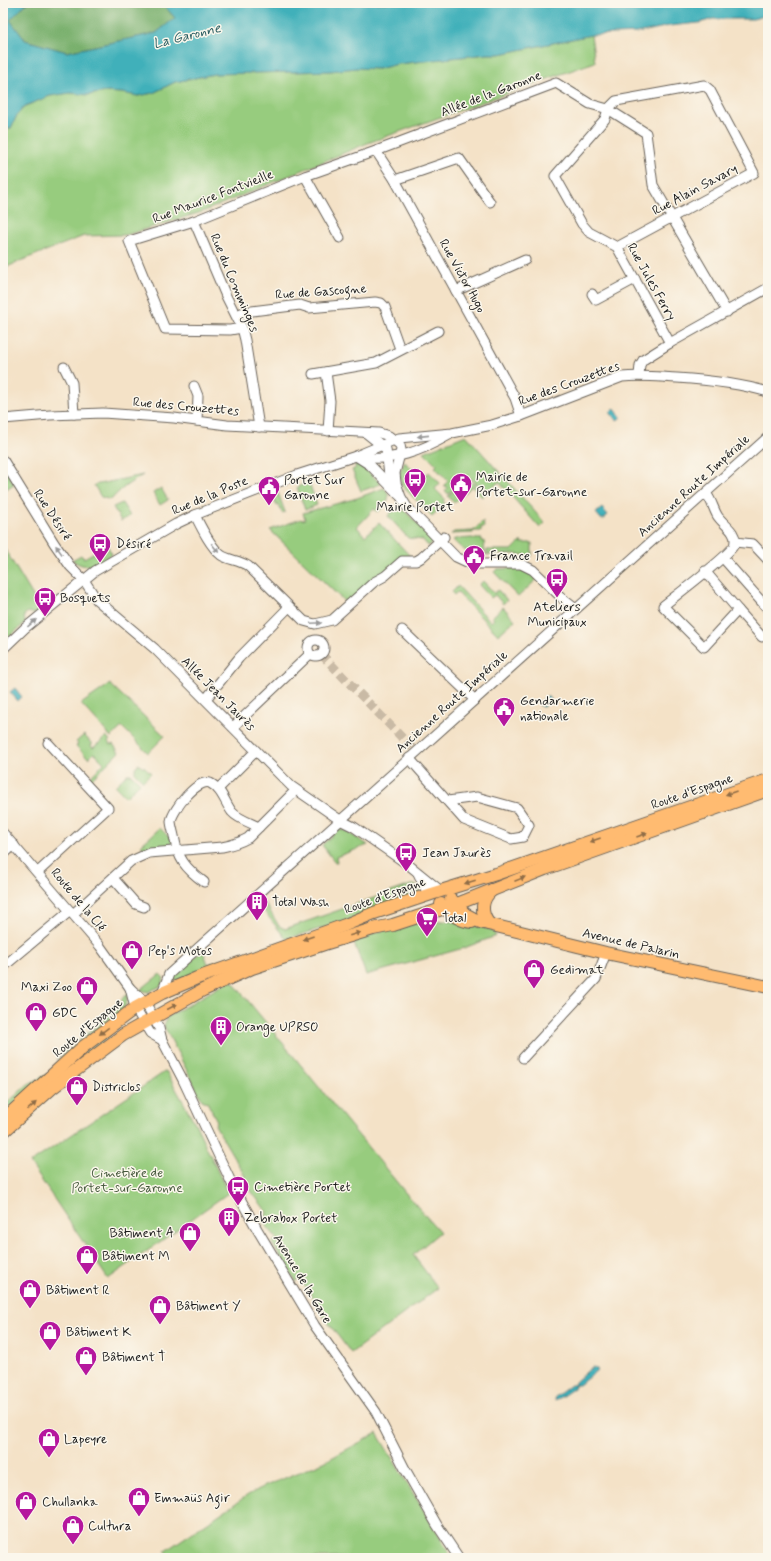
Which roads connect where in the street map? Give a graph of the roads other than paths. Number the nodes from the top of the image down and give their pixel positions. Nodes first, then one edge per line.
1 (608, 109) junction
2 (376, 151) junction
3 (305, 176) junction
4 (395, 180) junction
5 (490, 202) dead end
6 (672, 217) junction
7 (194, 221) junction
8 (340, 238) dead end
9 (618, 247) junction
10 (525, 260) dead end
11 (635, 279) junction
12 (768, 288) edge
13 (456, 290) junction
14 (592, 294) dead end
15 (727, 312) junction
16 (236, 315) junction
17 (242, 328) junction
18 (438, 331) dead end
19 (670, 343) junction
20 (400, 349) junction
21 (64, 367) dead end
22 (326, 372) junction
23 (313, 374) dead end
24 (639, 376) junction
25 (194, 386) dead end
26 (768, 392) edge
27 (74, 414) junction
28 (521, 416) junction
29 (3, 419) edge
30 (197, 421) junction
31 (259, 427) junction
32 (328, 431) junction
33 (366, 433) junction
34 (452, 433) junction
35 (768, 437) edge
36 (394, 440) junction
37 (382, 445) junction
38 (401, 455) junction
39 (356, 456) junction
40 (388, 459) junction
41 (3, 460) edge
42 (390, 486) junction
43 (706, 493) junction
44 (401, 497) junction
45 (195, 515) junction
46 (442, 539) junction
47 (736, 542) junction
48 (723, 558) junction
49 (768, 560) edge
50 (705, 571) junction
51 (84, 580) junction
52 (289, 606) junction
53 (576, 608) junction
54 (768, 609) edge
55 (738, 610) junction
56 (402, 630) dead end
57 (762, 637) dead end
58 (3, 649) edge
59 (310, 654) dead end
60 (206, 699) junction
61 (475, 700) junction
62 (233, 727) junction
63 (48, 743) dead end
64 (256, 751) junction
65 (409, 758) junction
66 (768, 780) edge
67 (218, 789) junction
68 (296, 790) junction
69 (768, 790) edge
70 (448, 801) junction
71 (340, 820) junction
72 (258, 827) junction
73 (3, 833) edge
74 (14, 845) junction
75 (177, 850) junction
76 (3, 855) edge
77 (38, 872) junction
78 (112, 878) junction
79 (204, 882) dead end
80 (496, 888) junction
81 (436, 892) junction
82 (457, 904) junction
83 (144, 907) dead end
84 (444, 908) junction
85 (72, 913) junction
86 (484, 923) junction
87 (606, 953) junction
88 (3, 967) edge
89 (768, 987) edge
90 (130, 988) junction
91 (162, 993) junction
92 (142, 1001) junction
93 (149, 1024) junction
94 (162, 1040) junction
95 (523, 1058) dead end
96 (3, 1120) edge
97 (3, 1132) edge
98 (459, 1558) edge

1 - 2 street, Allée de la Garonne
1 - 6 street, Allée de la Garonne
1 - 6 street, Rue Alain Savary
1 - 9 street, Rue Jules Ferry
2 - 3 street, Rue Maurice Fontvieille
2 - 4 street, Rue Victor Hugo
3 - 7 street, Rue Maurice Fontvieille
3 - 8 street
4 - 5 street
4 - 13 street, Rue Victor Hugo
6 - 9 street, Rue Alain Savary
6 - 15 street, Allée de la Garonne
7 - 16 street, Rue du Comminges
7 - 17 street, Rue Maurice Fontvieille
9 - 11 street, Rue Jules Ferry
10 - 13 street
11 - 14 street
11 - 19 street, Rue Jules Ferry
12 - 15 street
13 - 28 street, Rue Victor Hugo
15 - 19 street
16 - 17 street, Rue du Comminges
16 - 20 street, Rue de Gascogne
17 - 31 street, Rue du Comminges
18 - 20 street
19 - 24 street
20 - 22 street
21 - 27 street
22 - 23 street
22 - 32 street
24 - 26 street, Rue des Crouzettes
24 - 28 street, Rue des Crouzettes
25 - 30 street
27 - 29 street, Rue des Crouzettes
27 - 30 street, Rue des Crouzettes
28 - 34 street, Rue des Crouzettes
30 - 31 street, Rue des Crouzettes
31 - 32 street, Rue des Crouzettes
32 - 33 street, Rue des Crouzettes
33 - 36 street, Rue des Crouzettes
33 - 37 street
34 -> 36 street, Rue des Crouzettes
34 - 38 street, Rue des Crouzettes
35 - 43 street, Ancienne Route Impériale
36 - 37 street, Rue de la Poste
36 - 38 street
37 - 39 street, Rue de la Poste
37 - 40 street
38 - 40 street, Rue de la Poste
38 - 44 street
39 - 40 street, Rue de la Poste
39 - 42 street
39 - 45 street, Rue de la Poste
40 - 42 street
51 -> 41 street, Rue Désiré
42 - 44 street
43 - 47 street
43 - 53 street, Ancienne Route Impériale
44 - 46 street
45 - 51 street, Rue de la Poste
45 -> 52 street
52 -> 46 street
46 - 53 street
47 - 48 street
47 - 49 street
48 - 50 street
48 - 54 street
50 - 55 street
50 - 55 street
58 -> 51 street, Rue de la Poste
51 - 60 street, Allée Jean Jaurès
52 - 60 street
53 - 61 street, Ancienne Route Impériale
55 - 57 street
56 - 61 street
59 - 62 street
60 - 62 street, Allée Jean Jaurès
61 - 65 street, Ancienne Route Impériale
62 - 64 street, Allée Jean Jaurès
63 - 77 street
64 - 67 street
64 - 68 street, Allée Jean Jaurès
65 - 70 street
65 - 71 street, Ancienne Route Impériale
66 -> 81 main road, Route d'Espagne
67 - 72 street
67 - 75 street
68 - 71 street, Allée Jean Jaurès
68 - 72 street
80 -> 69 main road, Route d'Espagne
70 - 70 street
71 - 81 street, Allée Jean Jaurès
71 - 91 street, Ancienne Route Impériale
72 - 75 street
73 - 74 street, Route de la Clé
74 - 76 street
74 - 77 street, Route de la Clé
75 - 78 street
75 - 79 street
77 - 85 street, Route de la Clé
78 - 83 street
78 - 85 street
80 - 82 main road, Route d'Espagne
80 - 86 main road
81 - 82 main road, Avenue de Palarin
81 - 84 main road, Avenue de Palarin
81 -> 91 main road, Route d'Espagne
82 - 84 main road, Route d'Espagne
82 - 86 main road, Avenue de Palarin
84 - 86 main road, Avenue de Palarin
93 -> 84 main road, Route d'Espagne
85 - 88 street
85 - 90 street, Route de la Clé
86 - 87 main road, Avenue de Palarin
87 - 89 main road, Avenue de Palarin
87 - 95 street
90 - 92 street, Route de la Clé
90 - 92 street, Route de la Clé
91 - 92 main road, Route d'Espagne
92 - 93 street, Avenue de la Gare
92 -> 96 main road, Route d'Espagne
93 - 94 street, Avenue de la Gare
93 - 94 street
97 -> 93 main road, Route d'Espagne
94 - 98 street, Avenue de la Gare

